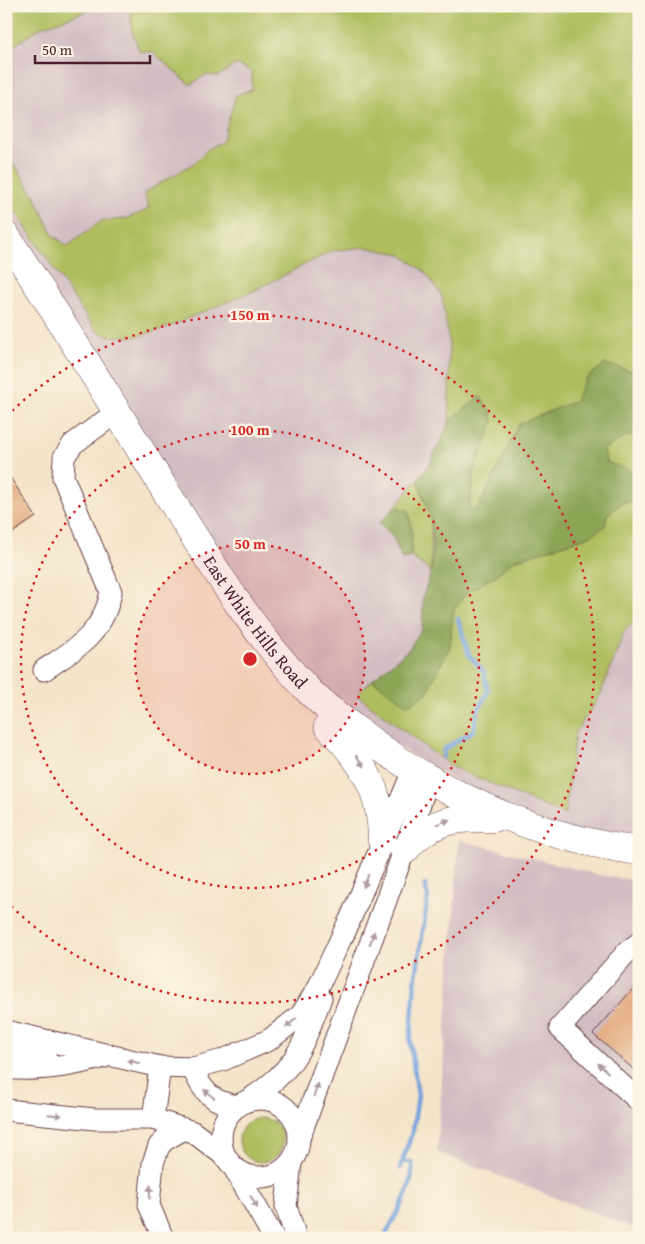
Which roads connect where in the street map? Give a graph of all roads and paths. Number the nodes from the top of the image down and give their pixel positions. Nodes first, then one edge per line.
1 (6, 236) edge
2 (117, 412) junction
3 (44, 670) dead end
4 (312, 694) junction
5 (420, 776) junction
6 (504, 818) junction
7 (393, 846) junction
8 (639, 851) edge
9 (349, 921) junction
10 (639, 942) edge
11 (6, 1022) edge
12 (6, 1032) edge
13 (6, 1041) edge
14 (6, 1051) edge
15 (6, 1059) edge
16 (99, 1059) junction
17 (58, 1067) junction
18 (6, 1068) edge
19 (160, 1068) junction
20 (192, 1068) junction
21 (639, 1101) edge
22 (242, 1104) junction
23 (6, 1110) edge
24 (153, 1119) junction
25 (184, 1129) junction
26 (300, 1136) junction
27 (230, 1162) junction
28 (291, 1163) junction
29 (163, 1238) edge
30 (274, 1238) edge
31 (296, 1238) edge

1 - 2 main road, East White Hills Road
2 - 3 lane
2 - 4 main road, East White Hills Road
4 - 5 main road, East White Hills Road
4 -> 7 main road
5 - 6 main road, East White Hills Road
5 - 7 lane
7 -> 6 main road
6 - 8 main road, East White Hills Road
7 -> 9 lane
26 -> 7 lane
9 -> 20 lane
9 - 22 lane
21 -> 10 lane
11 - 16 lane
12 - 16 lane
13 - 16 lane
14 - 17 lane
15 - 17 lane
16 - 17 lane
19 -> 16 lane
17 - 18 lane
19 - 20 lane
19 - 24 lane
22 -> 20 lane
22 - 26 lane
22 - 27 lane
23 -> 24 lane
24 - 25 lane
25 - 27 lane
29 -> 25 lane
26 - 28 lane
27 - 28 lane
27 -> 30 lane
28 - 31 lane

